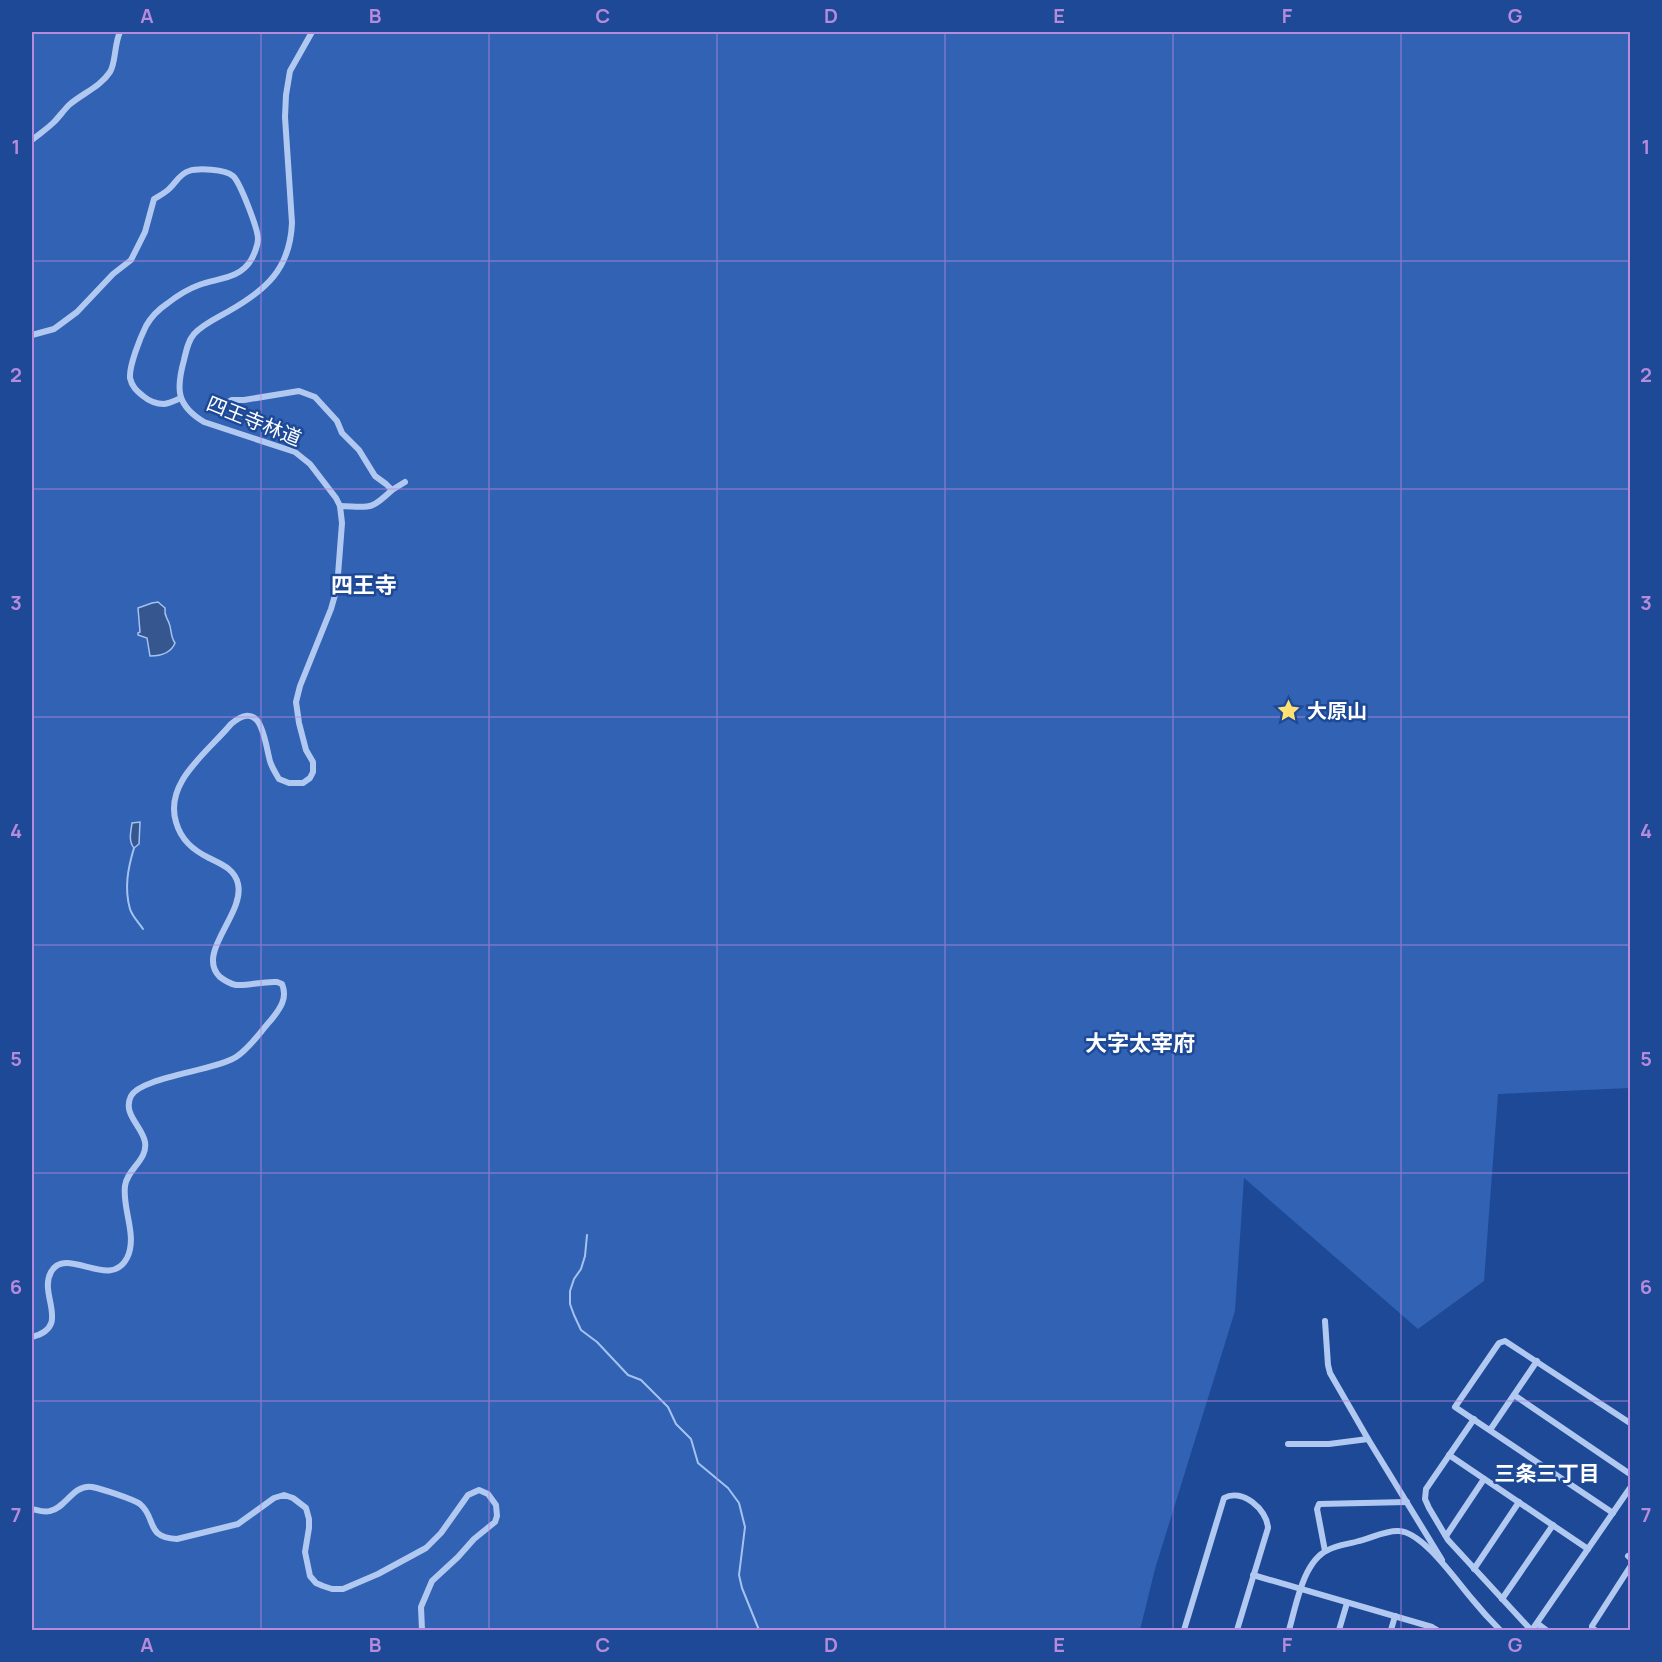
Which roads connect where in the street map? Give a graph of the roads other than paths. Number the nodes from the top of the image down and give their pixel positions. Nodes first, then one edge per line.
1 (120, 32) edge
2 (312, 32) edge
3 (32, 140) edge
4 (32, 335) edge
5 (181, 398) junction
6 (219, 407) dead end
7 (405, 482) dead end
8 (392, 490) junction
9 (340, 506) junction
10 (1325, 1321) dead end
11 (32, 1337) edge
12 (1537, 1361) junction
13 (1514, 1395) junction
14 (1474, 1419) junction
15 (1630, 1423) edge
16 (1490, 1430) junction
17 (1368, 1439) junction
18 (1288, 1444) dead end
19 (1449, 1455) junction
20 (1630, 1474) edge
21 (1484, 1479) junction
22 (1630, 1488) edge
23 (1407, 1502) junction
24 (1518, 1502) junction
25 (32, 1509) edge
26 (1613, 1513) junction
27 (1553, 1525) junction
28 (1598, 1535) junction
29 (1446, 1536) junction
30 (1606, 1541) dead end
31 (1588, 1549) junction
32 (1325, 1551) junction
33 (1630, 1567) edge
34 (1447, 1568) junction
35 (1474, 1569) junction
36 (1253, 1575) junction
37 (1301, 1590) junction
38 (1502, 1599) junction
39 (1347, 1603) junction
40 (1395, 1616) junction
41 (1538, 1624) junction
42 (422, 1630) edge
43 (1184, 1630) edge
44 (1237, 1630) edge
45 (1289, 1630) edge
46 (1339, 1630) edge
47 (1391, 1630) edge
48 (1437, 1630) edge
49 (1500, 1630) edge
50 (1531, 1630) edge
51 (1546, 1630) edge
52 (1595, 1630) edge

1 - 3 street
2 - 5 street, 四王寺林道
4 - 5 street
5 - 9 street, 四王寺林道
6 - 8 street
7 - 8 street
8 - 9 street
9 - 11 street
10 - 17 street
12 - 13 street
12 - 14 street
12 - 15 street
13 - 16 street
13 - 20 street
14 - 16 street
14 - 19 street
16 - 26 street
17 - 18 street
17 - 23 street
19 - 21 street
19 - 29 street
21 - 24 street
21 - 29 street
22 - 26 street
23 - 32 street
23 - 34 street
24 - 27 street
24 - 35 street
25 - 42 street
26 - 28 street
27 - 31 street
27 - 38 street
28 - 30 street
28 - 31 street
29 - 35 street
31 - 41 street
32 - 34 street
32 - 37 street
33 - 52 street
34 - 49 street
35 - 38 street
36 - 37 street
36 - 43 street
36 - 44 street
37 - 39 street
37 - 45 street
38 - 50 street
39 - 40 street
39 - 46 street
40 - 47 street
40 - 48 street
41 - 50 street
41 - 51 street

